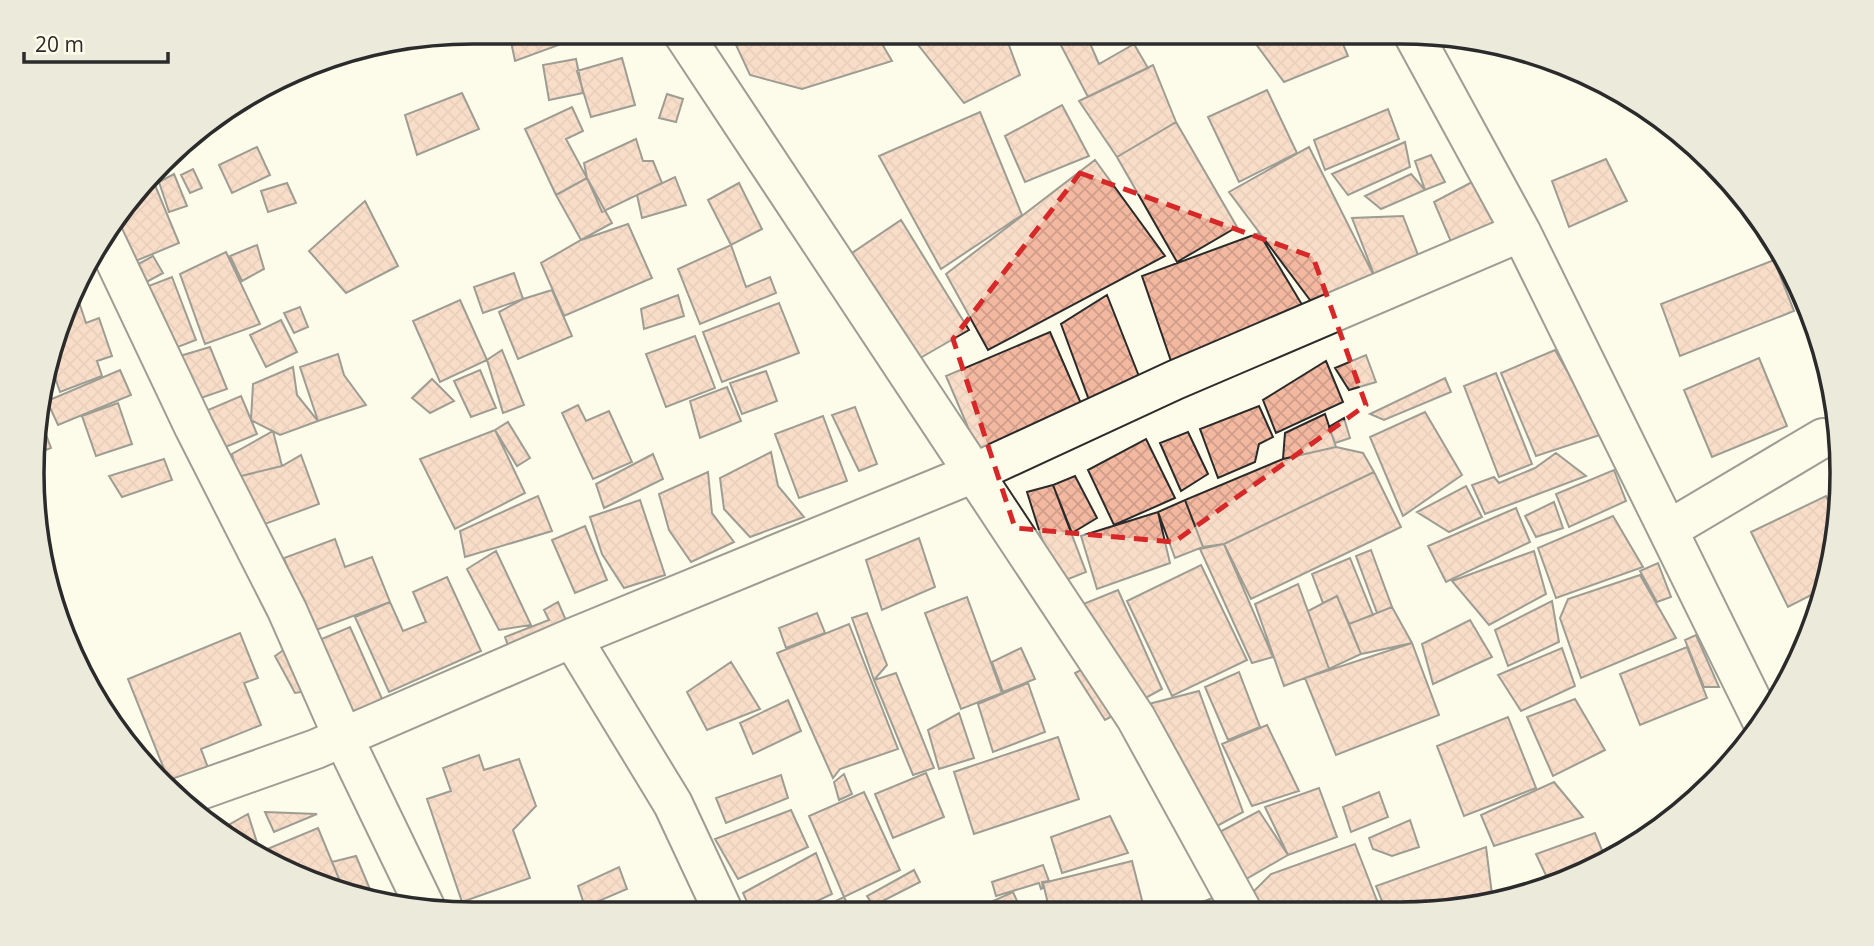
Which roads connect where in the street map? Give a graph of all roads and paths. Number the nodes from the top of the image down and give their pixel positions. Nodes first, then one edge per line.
1 (690, 44) edge
2 (1419, 45) edge
3 (1521, 232) junction
4 (108, 247) edge
5 (1823, 438) dead end
6 (974, 473) junction
7 (1668, 530) junction
8 (572, 638) junction
9 (1757, 712) edge
10 (343, 737) junction
11 (188, 794) edge
12 (421, 899) edge
13 (719, 902) edge
14 (1237, 902) edge

1 - 6 street
2 - 3 street
3 - 6 street
3 - 7 street
4 - 10 street
5 - 7 street
6 - 8 street
6 - 14 street
7 - 9 street
8 - 10 street
8 - 13 street
10 - 11 street
10 - 12 street

